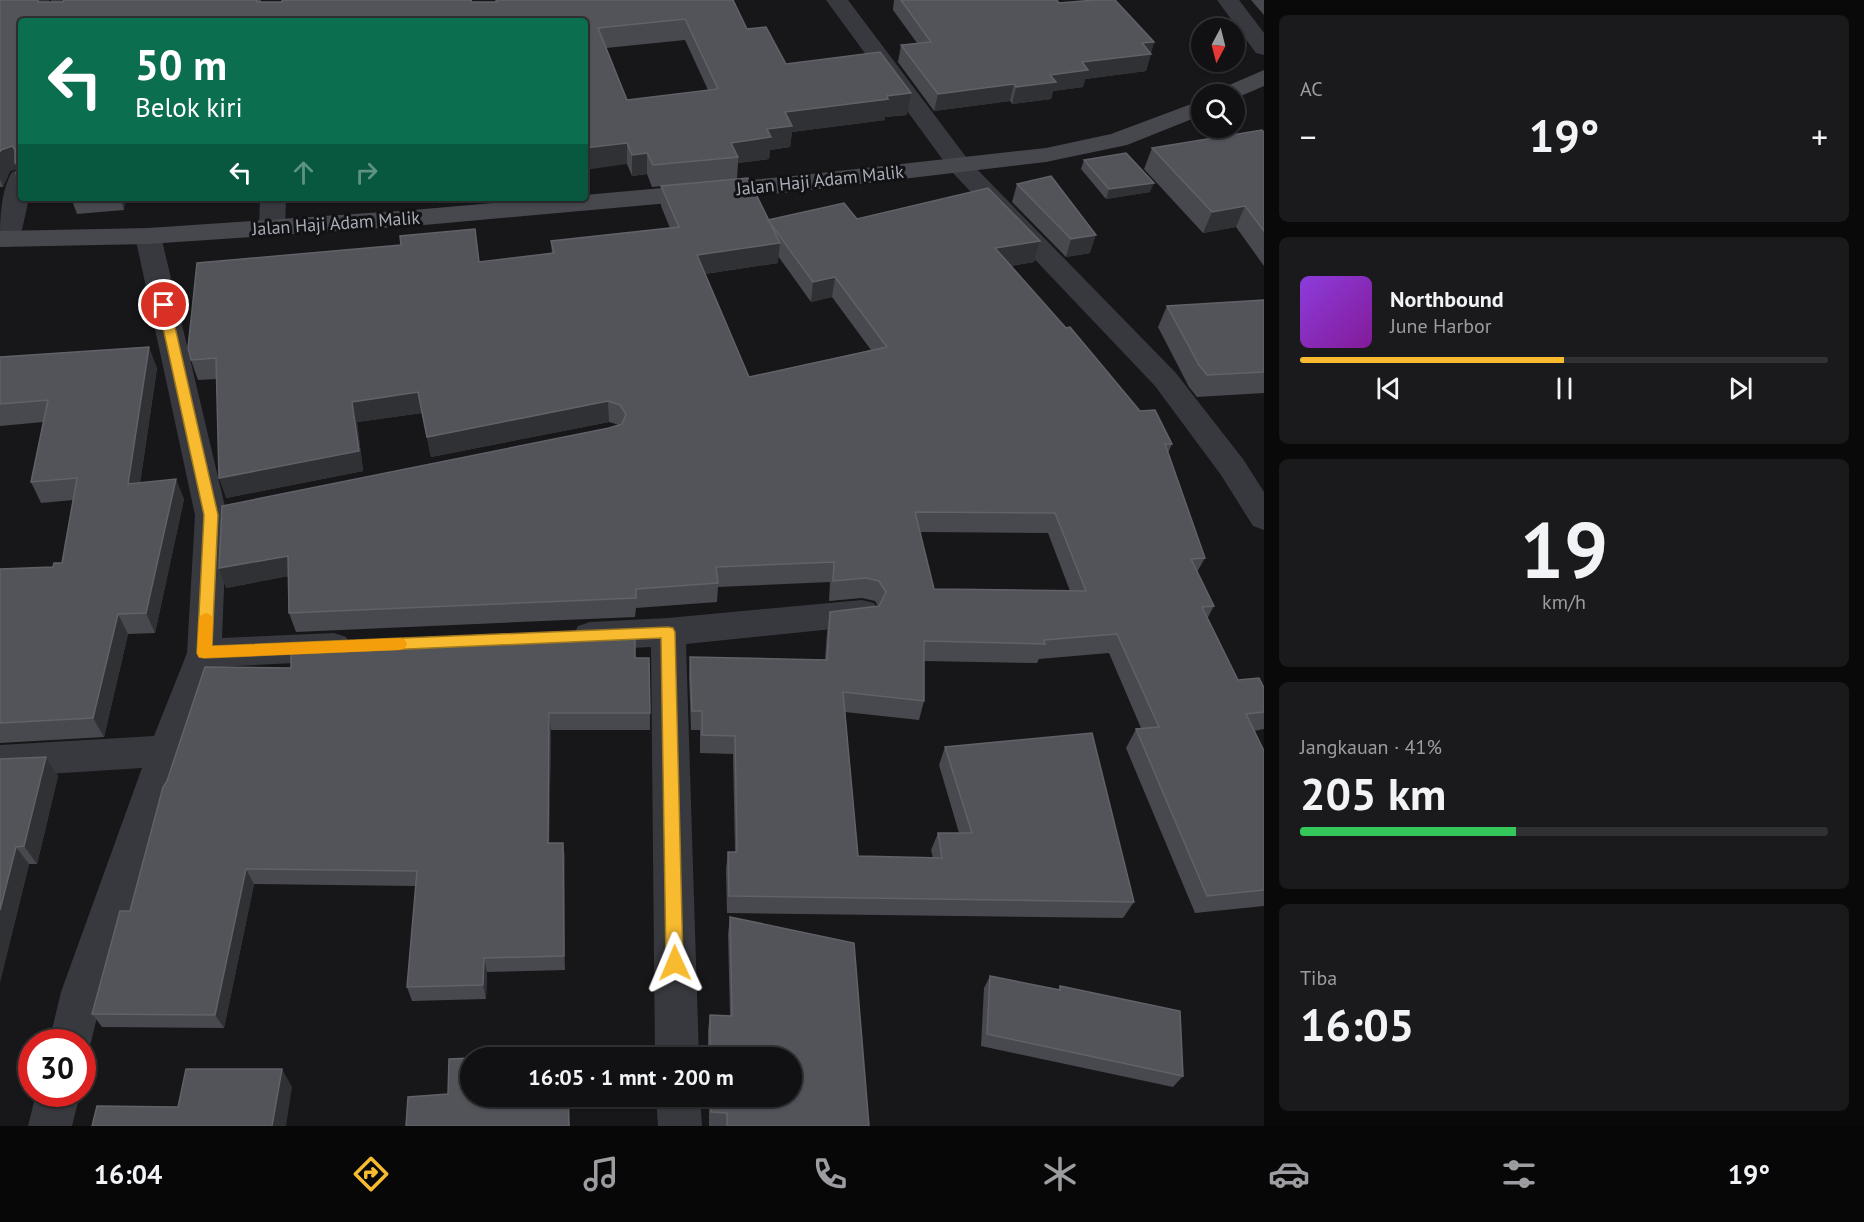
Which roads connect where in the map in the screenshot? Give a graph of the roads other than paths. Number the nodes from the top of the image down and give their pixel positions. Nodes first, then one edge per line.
1 (62, 0) edge
2 (837, 0) edge
3 (1228, 0) edge
4 (58, 18) edge
5 (1264, 48) edge
6 (1264, 78) edge
7 (1245, 86) edge
8 (1191, 111) edge
9 (960, 166) junction
10 (18, 187) edge
11 (273, 201) edge
12 (272, 227) junction
13 (148, 236) junction
14 (3, 238) edge
15 (1264, 518) edge
16 (862, 613) edge
17 (668, 632) junction
18 (561, 637) edge
19 (371, 645) edge
20 (204, 653) junction
21 (167, 751) junction
22 (0, 761) edge
23 (73, 1029) edge
24 (677, 1047) edge
25 (55, 1107) edge
26 (679, 1107) edge
27 (50, 1126) edge
28 (680, 1126) edge

1 - 4 street
2 - 9 street
3 - 5 street
6 - 7 main road
8 - 9 main road, Jalan Haji Adam Malik
9 - 12 main road, Jalan Haji Adam Malik
9 - 15 street
10 - 14 street
11 - 12 street
12 - 13 main road, Jalan Haji Adam Malik
13 - 14 main road, Jalan Haji Adam Malik
13 - 20 street
16 - 17 street
17 - 18 street
17 - 24 street
19 - 20 street
20 - 21 street
21 - 22 street
21 - 23 street
25 - 27 street
26 - 28 street

